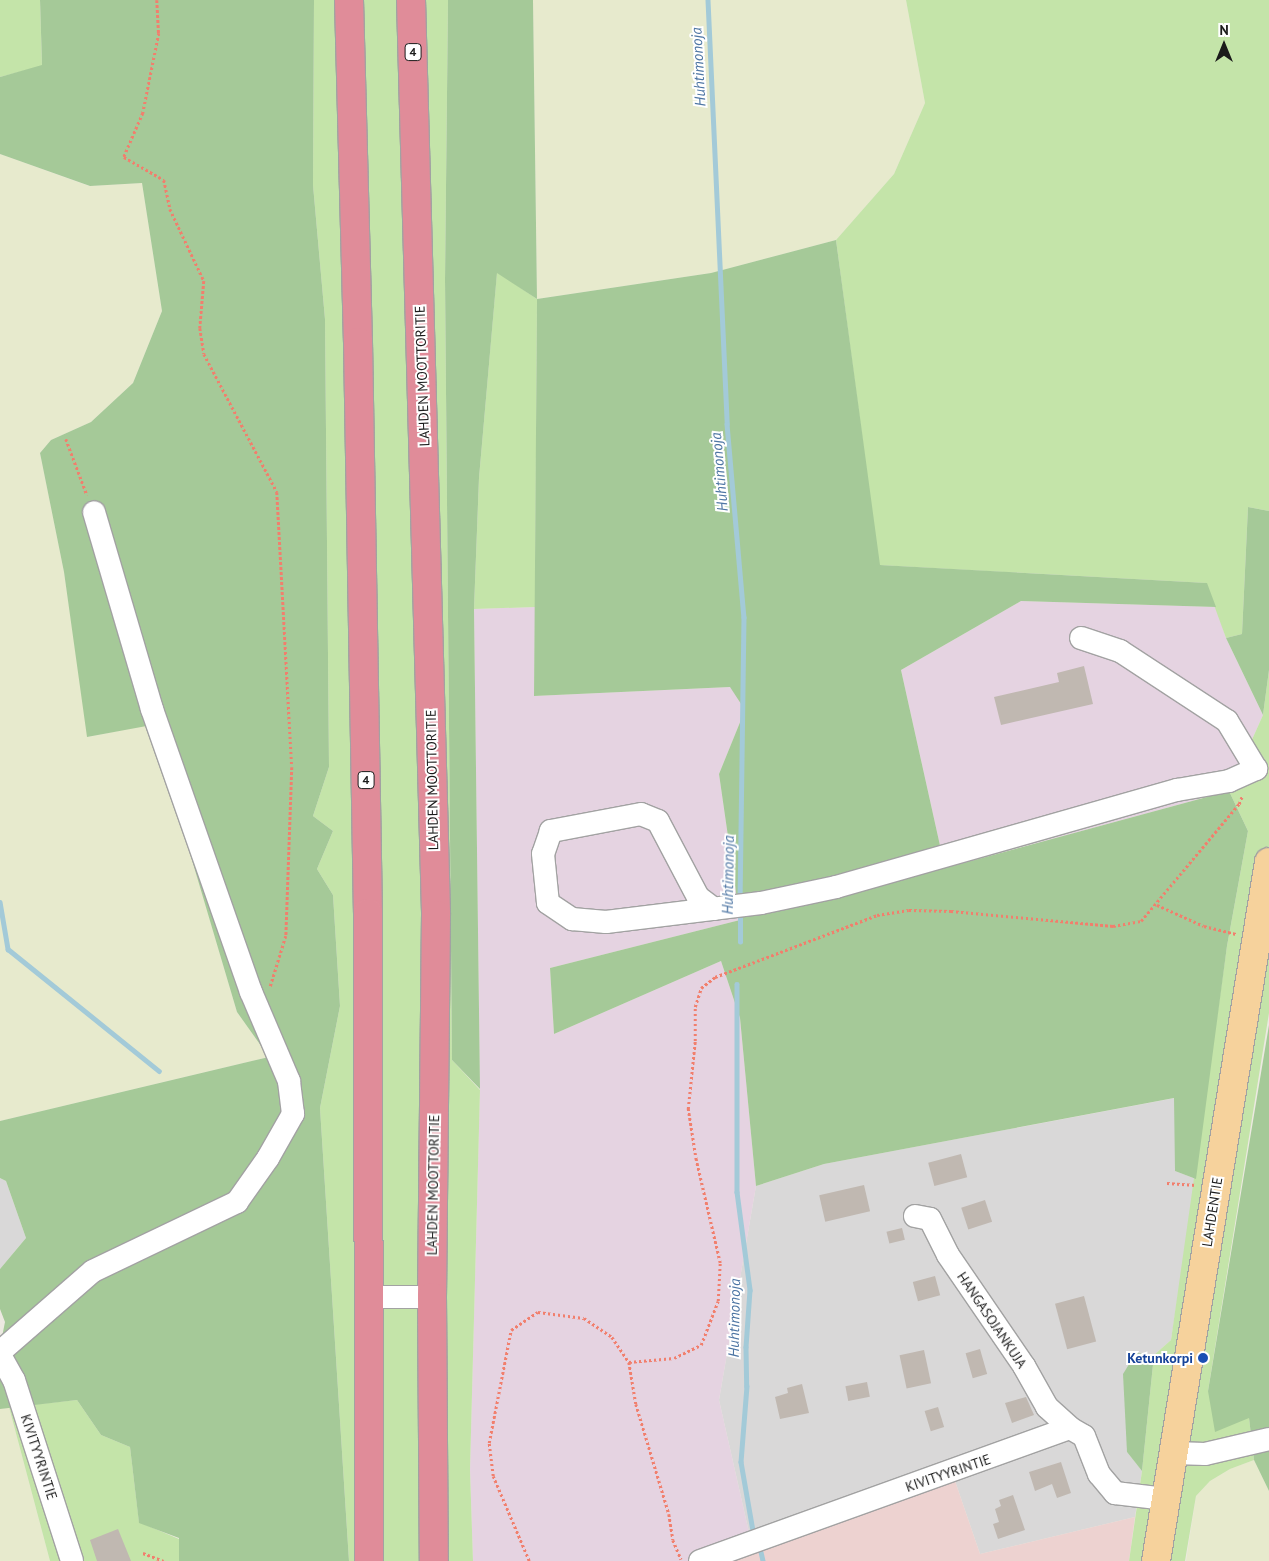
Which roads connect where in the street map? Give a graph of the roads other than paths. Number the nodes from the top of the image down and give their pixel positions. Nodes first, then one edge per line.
1 (349, 0) edge
2 (411, 0) edge
3 (94, 512) road end
4 (1081, 638) dead end
5 (1269, 862) edge
6 (731, 907) junction
7 (915, 1216) dead end
8 (370, 1297) junction
9 (432, 1297) junction
10 (0, 1353) edge
11 (1070, 1428) junction
12 (1269, 1439) edge
13 (1174, 1454) junction
14 (1166, 1499) junction
15 (72, 1561) edge
16 (369, 1561) edge
17 (434, 1561) edge
18 (700, 1561) edge
19 (1156, 1561) edge

1 - 8 highway, 4
2 - 9 highway, LAHDEN MOOTTORITIE / 4
3 - 10 street
4 - 6 street
5 - 13 main road, LAHDENTIE
6 - 6 street
7 - 11 street, HANGASOJANKUJA
8 - 9 street
8 - 16 highway, 4
9 - 17 highway, LAHDEN MOOTTORITIE / 4
10 - 15 street, KIVITYYRINTIE
11 - 14 street
11 - 18 street, KIVITYYRINTIE
12 - 13 street
13 - 14 main road, LAHDENTIE
14 - 19 main road, LAHDENTIE

